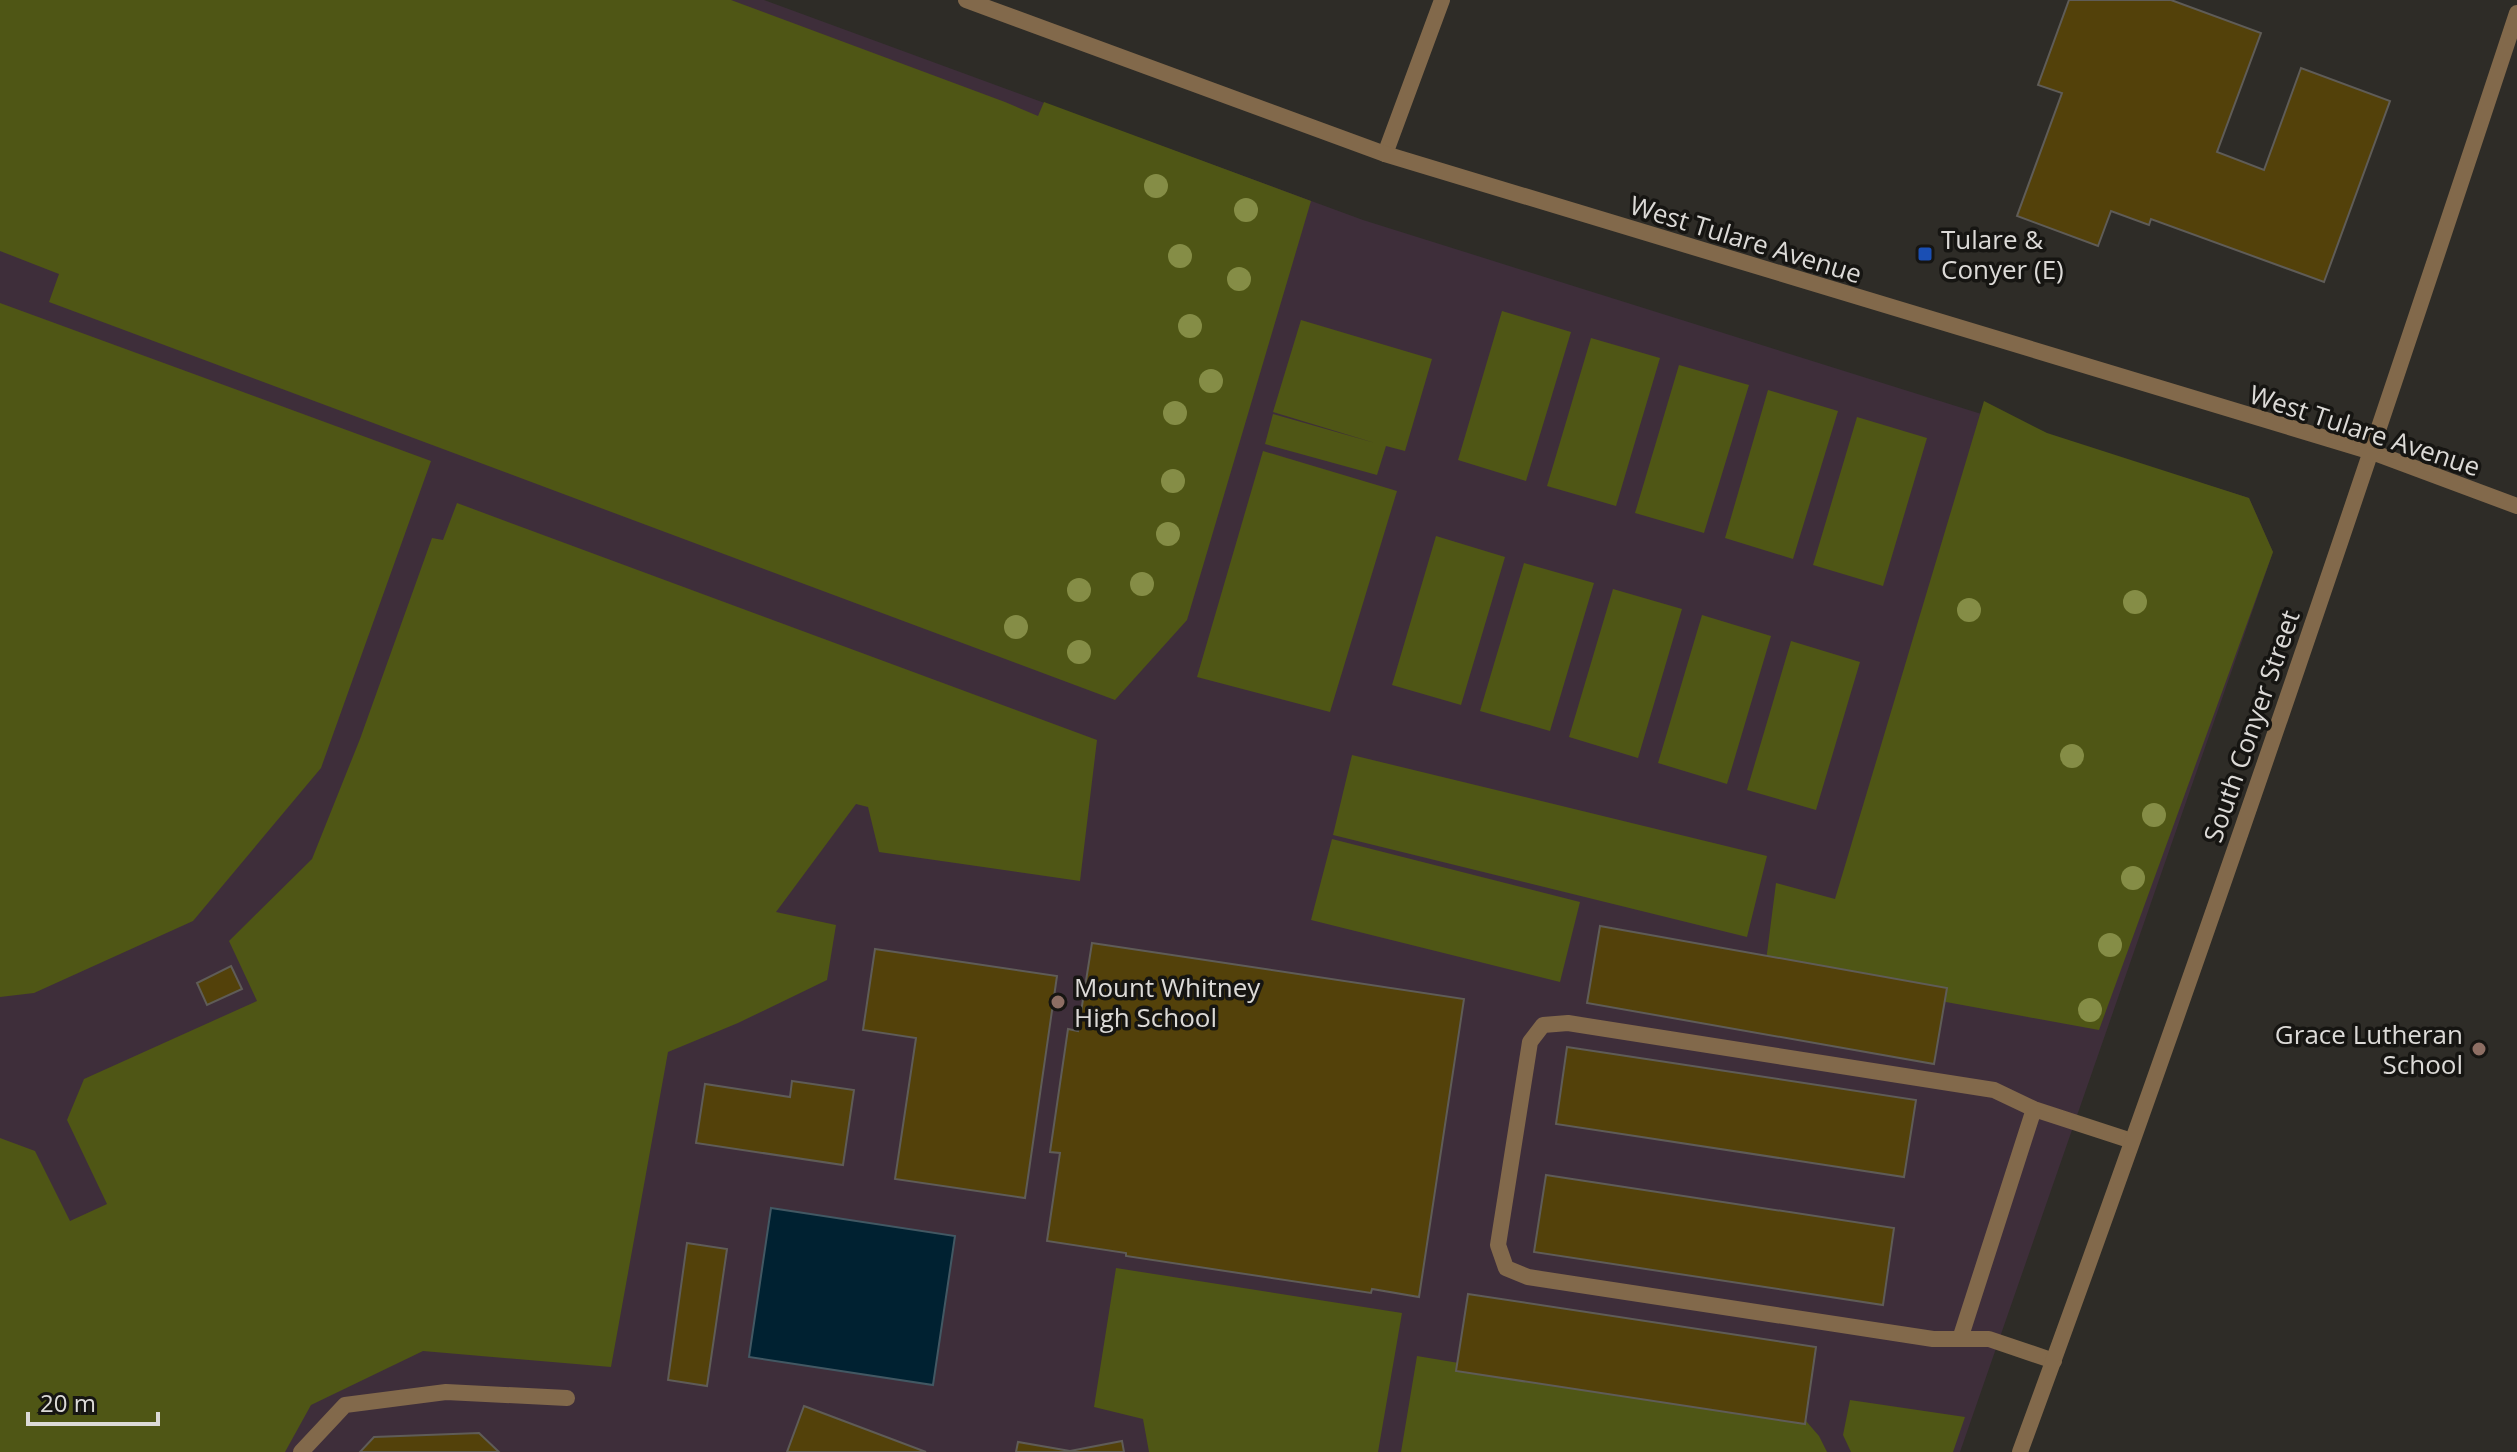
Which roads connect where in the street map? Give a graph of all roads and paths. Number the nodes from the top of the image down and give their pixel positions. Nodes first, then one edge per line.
1 (966, 0) edge
2 (1442, 0) edge
3 (2517, 13) edge
4 (1385, 154) junction
5 (2372, 452) junction
6 (2517, 506) edge
7 (2034, 1109) junction
8 (2132, 1141) junction
9 (1960, 1339) junction
10 (2054, 1361) junction
11 (567, 1398) dead end
12 (301, 1452) edge
13 (2020, 1452) edge

1 - 4 street, West Tulare Avenue
2 - 4 street
3 - 5 street, South Conyer Street
4 - 5 street, West Tulare Avenue
5 - 6 street, West Tulare Avenue
5 - 8 street, South Conyer Street
7 - 8 street
7 - 9 street
7 - 9 street
8 - 10 street, South Conyer Street
9 - 10 street
10 - 13 street, South Conyer Street
11 - 12 street

